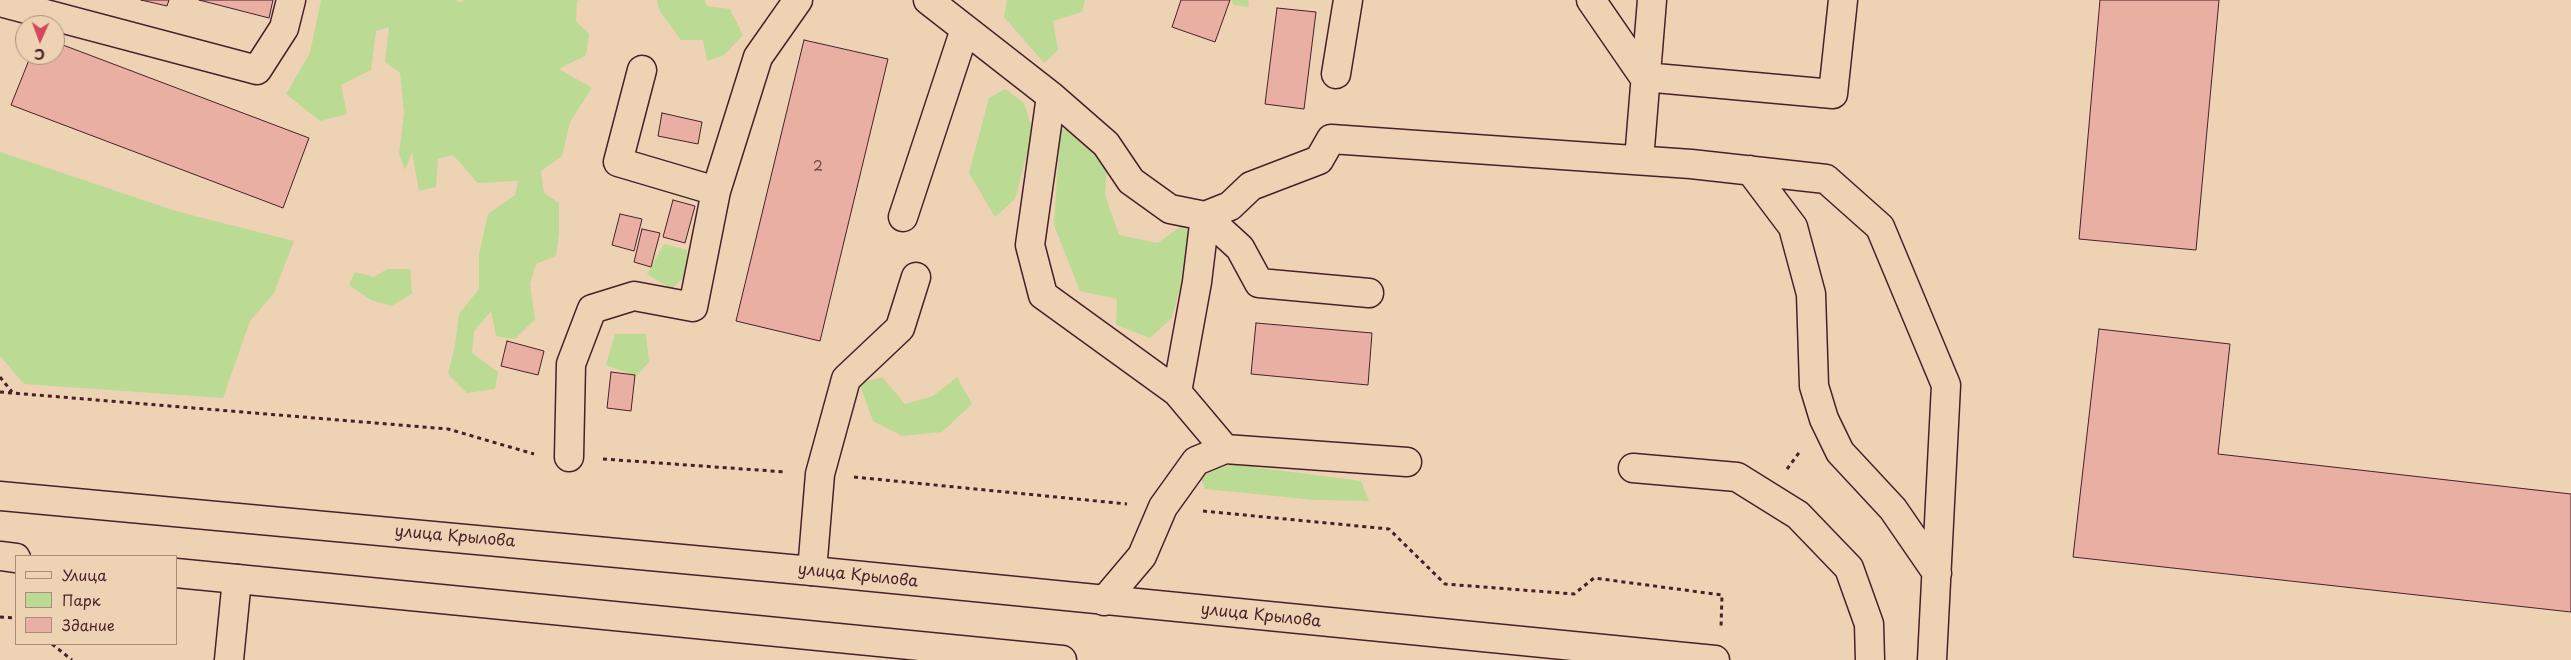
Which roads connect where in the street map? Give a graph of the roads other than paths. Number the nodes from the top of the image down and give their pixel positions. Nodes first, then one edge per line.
1 (291, 0) edge
2 (798, 0) edge
3 (928, 0) edge
4 (1348, 0) edge
5 (1591, 0) edge
6 (1652, 0) edge
7 (1843, 0) edge
8 (0, 2) edge
9 (965, 29) junction
10 (642, 70) dead end
11 (1336, 74) dead end
12 (1644, 77) junction
13 (1051, 96) junction
14 (1639, 160) junction
15 (1750, 170) junction
16 (716, 192) junction
17 (1205, 216) junction
18 (903, 217) dead end
19 (916, 277) dead end
20 (1369, 293) dead end
21 (1177, 392) junction
22 (1226, 450) junction
23 (569, 457) road end
24 (1407, 462) dead end
25 (1633, 468) dead end
26 (0, 496) edge
27 (0, 556) edge
28 (15, 558) edge
29 (812, 571) junction
30 (178, 573) edge
31 (1937, 573) junction
32 (237, 579) junction
33 (1104, 601) junction
34 (229, 660) edge
35 (1062, 660) edge
36 (1716, 660) edge
37 (1870, 660) edge
38 (1932, 660) edge

1 - 8 main road
2 - 16 main road
3 - 9 main road
4 - 11 main road
5 - 12 main road
6 - 12 main road
7 - 12 main road
9 - 13 main road
9 - 18 main road
10 - 16 main road
12 - 14 main road
13 - 17 main road
13 - 21 main road
14 - 15 main road
14 - 17 main road
15 - 31 main road
15 - 31 main road
16 - 23 main road
17 - 20 main road
17 - 21 main road
19 - 29 main road
21 - 22 main road
22 - 24 main road
22 - 33 main road
25 - 37 main road
26 - 29 main road, улица Крылова
27 - 28 main road
29 - 33 main road, улица Крылова
30 - 32 main road
31 - 38 main road
32 - 34 main road
32 - 35 main road
33 - 36 main road, улица Крылова

